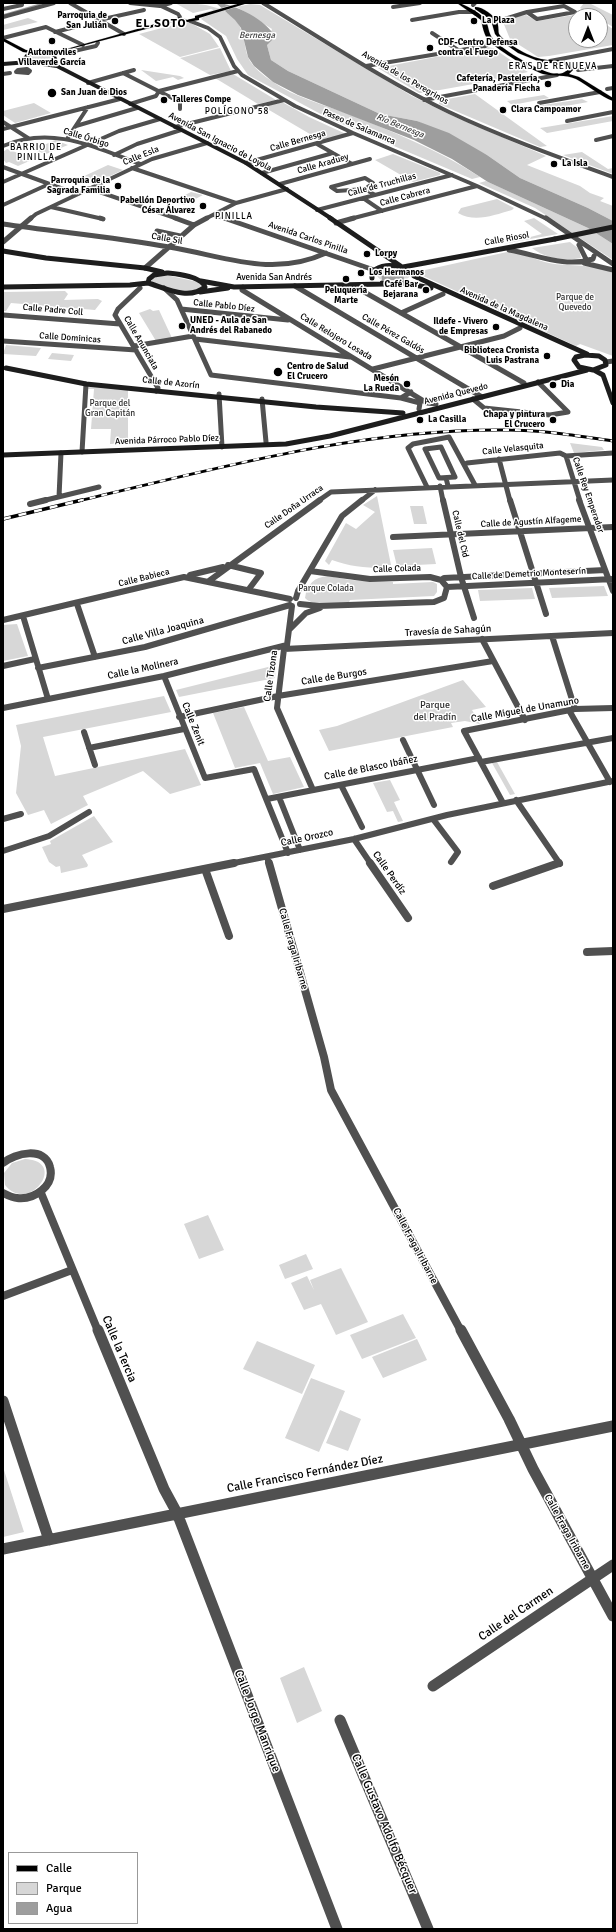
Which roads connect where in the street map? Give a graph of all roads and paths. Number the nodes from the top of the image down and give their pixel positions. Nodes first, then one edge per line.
1 (22, 3) edge
2 (54, 3) edge
3 (70, 3) edge
4 (130, 3) edge
5 (239, 3) edge
6 (245, 3) edge
7 (263, 3) edge
8 (420, 3) edge
9 (459, 3) edge
10 (151, 4) edge
11 (170, 4) edge
12 (473, 4) edge
13 (160, 6) junction
14 (393, 7) dead end
15 (466, 7) junction
16 (3, 9) edge
17 (144, 10) dead end
18 (214, 11) junction
19 (459, 12) junction
20 (474, 12) junction
21 (527, 12) junction
22 (487, 14) junction
23 (181, 16) junction
24 (506, 16) junction
25 (3, 17) edge
26 (196, 18) junction
27 (99, 20) junction
28 (412, 20) dead end
29 (188, 21) junction
30 (495, 22) junction
31 (75, 27) dead end
32 (55, 32) junction
33 (432, 33) dead end
34 (124, 34) junction
35 (3, 39) edge
36 (492, 41) junction
37 (99, 42) junction
38 (84, 45) junction
39 (485, 46) junction
40 (503, 48) junction
41 (613, 49) edge
42 (458, 50) junction
43 (613, 52) edge
44 (48, 53) junction
45 (26, 54) junction
46 (56, 57) junction
47 (548, 61) junction
48 (17, 62) junction
49 (29, 62) junction
50 (3, 64) edge
51 (43, 64) junction
52 (569, 64) junction
53 (57, 66) junction
54 (366, 66) junction
55 (613, 66) edge
56 (535, 69) junction
57 (575, 69) junction
58 (593, 69) junction
59 (134, 70) dead end
60 (238, 71) junction
61 (16, 72) dead end
62 (123, 73) junction
63 (3, 74) edge
64 (563, 74) junction
65 (556, 75) junction
66 (585, 75) joint
67 (88, 82) junction
68 (602, 86) dead end
69 (613, 88) edge
70 (607, 89) junction
71 (159, 91) junction
72 (600, 92) junction
73 (613, 92) edge
74 (418, 96) junction
75 (120, 99) junction
76 (284, 100) junction
77 (424, 100) junction
78 (613, 100) edge
79 (539, 103) dead end
80 (130, 104) junction
81 (88, 107) junction
82 (137, 108) junction
83 (180, 109) dead end
84 (613, 112) edge
85 (160, 119) junction
86 (567, 121) dead end
87 (3, 122) edge
88 (76, 126) junction
89 (11, 127) junction
90 (175, 127) junction
91 (3, 129) edge
92 (182, 130) junction
93 (354, 133) junction
94 (613, 136) edge
95 (28, 138) junction
96 (67, 139) junction
97 (596, 140) dead end
98 (205, 142) junction
99 (315, 144) junction
100 (87, 145) junction
101 (3, 146) edge
102 (333, 153) junction
103 (114, 155) junction
104 (370, 159) dead end
105 (246, 163) junction
106 (140, 164) junction
107 (352, 164) junction
108 (3, 167) edge
109 (132, 168) junction
110 (262, 173) junction
111 (22, 174) junction
112 (452, 175) junction
113 (613, 177) edge
114 (3, 182) edge
115 (49, 184) junction
116 (280, 184) junction
117 (478, 186) junction
118 (88, 188) junction
119 (288, 189) junction
120 (365, 189) junction
121 (77, 194) junction
122 (375, 195) junction
123 (362, 198) junction
124 (236, 203) junction
125 (3, 205) edge
126 (52, 207) junction
127 (317, 210) junction
128 (382, 211) junction
129 (214, 215) junction
130 (537, 215) junction
131 (103, 219) dead end
132 (336, 223) junction
133 (3, 224) edge
134 (194, 225) junction
135 (20, 227) junction
136 (613, 228) edge
137 (157, 231) dead end
138 (180, 236) junction
139 (556, 240) junction
140 (3, 242) edge
141 (579, 245) junction
142 (532, 246) junction
143 (586, 246) junction
144 (169, 247) junction
145 (509, 250) junction
146 (3, 251) edge
147 (326, 253) junction
148 (532, 255) junction
149 (387, 258) junction
150 (595, 258) junction
151 (582, 261) junction
152 (386, 266) junction
153 (138, 267) junction
154 (402, 267) junction
155 (145, 268) junction
156 (613, 268) edge
157 (374, 270) junction
158 (171, 274) junction
159 (414, 274) junction
160 (372, 278) junction
161 (149, 280) junction
162 (196, 280) junction
163 (404, 283) junction
164 (386, 284) junction
165 (352, 285) junction
166 (364, 285) junction
167 (295, 286) junction
168 (158, 287) junction
169 (234, 287) junction
170 (243, 287) junction
171 (140, 288) junction
172 (164, 288) junction
173 (3, 289) edge
174 (193, 293) junction
175 (443, 294) junction
176 (177, 300) junction
177 (181, 309) junction
178 (116, 313) junction
179 (401, 313) junction
180 (3, 315) edge
181 (290, 320) junction
182 (103, 322) junction
183 (120, 324) junction
184 (520, 328) junction
185 (194, 337) junction
186 (3, 341) edge
187 (461, 347) junction
188 (135, 348) junction
189 (587, 354) junction
190 (352, 357) junction
191 (576, 357) junction
192 (418, 358) junction
193 (613, 361) edge
194 (3, 362) edge
195 (604, 364) junction
196 (577, 366) junction
197 (6, 367) edge
198 (373, 369) junction
199 (587, 370) junction
200 (594, 370) junction
201 (538, 382) junction
202 (524, 383) junction
203 (86, 384) junction
204 (157, 390) junction
205 (613, 390) edge
206 (411, 392) junction
207 (219, 396) junction
208 (480, 396) junction
209 (400, 398) junction
210 (473, 399) junction
211 (262, 400) junction
212 (613, 403) edge
213 (422, 408) junction
214 (362, 409) junction
215 (402, 415) junction
216 (378, 416) junction
217 (329, 434) junction
218 (428, 441) junction
219 (266, 442) junction
220 (222, 445) junction
221 (433, 448) junction
222 (82, 450) junction
223 (3, 452) edge
224 (61, 453) junction
225 (613, 453) edge
226 (563, 454) junction
227 (3, 455) edge
228 (499, 460) junction
229 (467, 463) dead end
230 (446, 478) junction
231 (613, 480) edge
232 (574, 481) junction
233 (505, 484) junction
234 (475, 485) junction
235 (440, 486) junction
236 (448, 486) junction
237 (427, 487) junction
238 (99, 488) dead end
239 (375, 490) junction
240 (59, 497) junction
241 (30, 504) dead end
242 (613, 527) edge
243 (590, 528) junction
244 (520, 532) junction
245 (450, 535) junction
246 (393, 537) dead end
247 (228, 565) junction
248 (606, 570) junction
249 (310, 571) junction
250 (533, 573) junction
251 (184, 577) junction
252 (461, 577) junction
253 (611, 579) edge
254 (208, 580) junction
255 (441, 580) junction
256 (536, 582) junction
257 (463, 586) junction
258 (447, 587) junction
259 (249, 589) junction
260 (613, 591) edge
261 (292, 602) junction
262 (77, 604) junction
263 (325, 606) junction
264 (546, 614) dead end
265 (23, 616) junction
266 (474, 618) dead end
267 (3, 620) edge
268 (289, 630) junction
269 (613, 633) edge
270 (552, 636) junction
271 (482, 639) junction
272 (286, 647) junction
273 (95, 657) junction
274 (35, 659) junction
275 (493, 661) junction
276 (3, 666) edge
277 (38, 668) junction
278 (164, 676) junction
279 (278, 696) junction
280 (48, 699) junction
281 (3, 708) edge
282 (613, 708) edge
283 (573, 711) junction
284 (179, 717) junction
285 (525, 720) junction
286 (184, 729) junction
287 (84, 732) dead end
288 (613, 738) edge
289 (403, 740) dead end
290 (588, 743) junction
291 (89, 748) junction
292 (480, 760) junction
293 (95, 765) dead end
294 (418, 770) junction
295 (611, 782) edge
296 (341, 784) junction
297 (313, 790) junction
298 (279, 797) junction
299 (267, 799) junction
300 (516, 800) junction
301 (503, 803) junction
302 (434, 805) dead end
303 (89, 812) dead end
304 (21, 814) dead end
305 (3, 819) edge
306 (433, 819) junction
307 (362, 827) dead end
308 (354, 839) junction
309 (300, 850) junction
310 (3, 851) edge
311 (288, 852) junction
312 (267, 857) junction
313 (451, 862) dead end
314 (205, 869) junction
315 (493, 886) dead end
316 (3, 909) edge
317 (408, 918) dead end
318 (229, 936) dead end
319 (613, 951) edge
320 (587, 952) dead end
321 (3, 1163) edge
322 (41, 1193) junction
323 (3, 1194) edge
324 (72, 1270) junction
325 (3, 1296) edge
326 (3, 1401) edge
327 (613, 1426) edge
328 (521, 1444) junction
329 (177, 1513) junction
330 (49, 1540) junction
331 (3, 1549) edge
332 (613, 1565) edge
333 (592, 1578) junction
334 (613, 1616) edge
335 (433, 1686) dead end
336 (340, 1720) dead end
337 (337, 1929) edge
338 (428, 1929) edge

1 - 16 street
2 - 25 street
3 - 27 street
4 - 10 street
5 - 18 main road
6 - 18 main road
7 - 54 street, Avenida de los Peregrinos
8 - 14 street
9 - 15 main road
10 - 13 street
11 - 13 street
11 - 23 street
12 - 22 main road
13 - 23 street
15 - 19 street
15 - 20 main road
17 - 27 street
18 - 26 main road
19 - 20 street
19 - 28 street
20 - 36 main road
21 - 21 street
21 - 24 street
22 - 24 street
22 - 30 main road
23 - 26 main road
23 - 29 main road
23 - 34 main road
24 - 30 street
26 - 29 main road
26 - 60 street, Paseo de Salamanca
27 - 34 street
29 - 37 main road
30 - 47 main road
31 - 32 street
32 - 35 street
32 - 38 street
33 - 42 street
34 - 37 main road
35 - 45 main road
36 - 39 street
36 - 40 main road
37 - 38 main road
37 - 46 main road
38 - 44 main road
39 - 40 street
39 - 42 street
40 - 56 main road
41 - 47 street
42 - 54 street
43 - 52 street
44 - 45 main road
44 - 46 main road
45 - 48 main road
45 - 49 main road
46 - 51 main road
46 - 53 main road
47 - 52 main road
47 - 56 main road
48 - 49 main road
48 - 50 main road
49 - 51 main road
51 - 53 main road
52 - 57 main road
53 - 67 main road, Avenida San Ignacio de Loyola
54 - 74 street, Avenida de los Peregrinos
55 - 58 street
56 - 65 main road
56 - 74 street
57 - 58 street
57 - 64 main road
57 - 66 main road
58 - 66 street
59 - 62 street
60 - 71 street
60 - 76 street, Paseo de Salamanca
61 - 63 street
62 - 67 street
62 - 71 street
64 - 65 main road
64 - 72 main road
65 - 77 street
67 - 75 main road, Avenida San Ignacio de Loyola
68 - 70 main road
69 - 70 street
70 - 73 main road
71 - 80 street
71 - 83 street
72 - 78 main road
72 - 79 street
74 - 77 street, Avenida de los Peregrinos
75 - 80 main road, Avenida San Ignacio de Loyola
75 - 81 street
76 - 90 street
76 - 93 street, Paseo de Salamanca
77 - 113 street, Avenida de los Peregrinos
80 - 82 main road, Avenida San Ignacio de Loyola
81 - 88 street
81 - 89 street
82 - 85 main road, Avenida San Ignacio de Loyola
82 - 88 street
84 - 86 street
85 - 90 main road, Avenida San Ignacio de Loyola
85 - 100 street
87 - 89 street
88 - 96 street
89 - 91 street
89 - 95 street
90 - 92 main road, Avenida San Ignacio de Loyola
92 - 98 main road, Avenida San Ignacio de Loyola
92 - 103 street
93 - 99 street, Calle Bernesga
93 - 112 street, Paseo de Salamanca
94 - 97 street
95 - 96 street, Calle Órbigo
95 - 101 street, Calle Órbigo
96 - 100 street, Calle Órbigo
98 - 105 main road, Avenida San Ignacio de Loyola
98 - 106 street, Calle Esla
99 - 102 street
99 - 105 street, Calle Bernesga
100 - 103 street, Calle Órbigo
100 - 111 street
102 - 107 street
102 - 110 street
103 - 106 street, Calle Órbigo
104 - 107 street, Calle Araduey
105 - 110 main road, Avenida San Ignacio de Loyola
106 - 109 street, Calle Esla
107 - 116 street, Calle Araduey
108 - 111 street
109 - 118 street, Calle Esla
109 - 124 street
110 - 116 main road, Avenida San Ignacio de Loyola
111 - 114 street
111 - 115 street
112 - 117 street, Paseo de Salamanca
112 - 122 street, Calle de Truchillas
115 - 121 street
115 - 125 street
116 - 119 main road, Avenida San Ignacio de Loyola
117 - 128 street, Calle Cabrera
117 - 130 street, Paseo de Salamanca
118 - 121 street, Calle Esla
118 - 134 street
119 - 124 street
119 - 127 main road, Avenida San Ignacio de Loyola
120 - 120 street
120 - 122 street
121 - 126 street, Calle Esla
122 - 123 street, Calle de Truchillas
123 - 127 street, Calle de Truchillas
123 - 128 street
124 - 129 street
126 - 131 street
126 - 135 street, Calle Esla
127 - 132 main road, Avenida San Ignacio de Loyola
128 - 132 street, Calle Cabrera
129 - 134 street
129 - 147 street, Avenida Carlos Pinilla
130 - 141 street, Paseo de Salamanca
130 - 143 street, Paseo de Salamanca
132 - 149 main road, Avenida San Ignacio de Loyola
133 - 135 street, Calle Sil
134 - 138 street
135 - 140 street, Calle Esla
135 - 144 street, Calle Sil
136 - 139 main road, Calle Riosol, bridge
137 - 138 street
138 - 144 street
139 - 142 main road, Calle Riosol
139 - 154 main road, Calle Riosol
141 - 150 street, Paseo de Salamanca
141 - 151 street
142 - 145 main road, Calle Riosol
142 - 148 street
143 - 150 street, Paseo de Salamanca
143 - 156 street, Paseo de Salamanca
144 - 147 street, Calle Sil
144 - 155 street
145 - 148 street
145 - 159 main road, Calle Riosol
146 - 153 main road
147 - 157 street, Avenida Carlos Pinilla
148 - 151 street
149 - 152 main road
149 - 154 main road, Avenida San Ignacio de Loyola
150 - 151 street
150 - 156 street, Paseo de Salamanca
151 - 156 street
152 - 154 main road
152 - 157 main road
153 - 155 main road
153 - 161 main road
154 - 159 main road, Avenida de la Magdalena
155 - 158 main road
157 - 160 main road
158 - 161 main road
158 - 162 main road, Avenida San Andrés
159 - 163 main road, Calle Riosol
159 - 189 main road, Avenida de la Magdalena
160 - 164 main road
160 - 165 main road, Avenida San Andrés
161 - 168 main road
161 - 173 main road
162 - 169 main road, Avenida San Andrés
162 - 174 main road
163 - 164 main road, Avenida San Andrés
163 - 175 main road, Avenida de la Magdalena
164 - 166 main road, Avenida San Andrés
165 - 166 main road, Avenida San Andrés
165 - 167 main road, Avenida San Andrés
166 - 179 street
167 - 170 main road, Avenida San Andrés
167 - 192 street, Calle Pérez Galdós
168 - 171 main road
168 - 172 main road
169 - 170 main road, Avenida San Andrés
169 - 174 main road
170 - 181 street, Calle Relojero Losada
171 - 173 main road
171 - 178 street, Calle Anunciata
172 - 174 main road
172 - 176 street
174 - 176 street
175 - 179 street
175 - 184 main road, Avenida de la Magdalena
176 - 177 street
177 - 181 street, Calle Pablo Díez
177 - 185 street
178 - 182 street
178 - 183 street, Calle Anunciata
179 - 187 street
180 - 182 street, Calle Padre Coll
181 - 190 street, Calle Relojero Losada
182 - 183 street, Calle Padre Coll
183 - 188 street, Calle Anunciata
184 - 187 street
184 - 191 main road, Avenida de la Magdalena
185 - 188 street, Calle Dominicas
185 - 190 street, Calle Dominicas
185 - 209 street
186 - 188 street, Calle Dominicas
187 - 192 street
187 - 202 street
188 - 204 street, Calle Anunciata
189 - 191 main road
189 - 195 main road, Avenida de la Magdalena
190 - 198 street, Calle Relojero Losada
191 - 196 main road
192 - 198 street
192 - 208 street, Calle Pérez Galdós
193 - 195 street
194 - 197 main road
195 - 200 main road
195 - 205 main road
196 - 199 main road
196 - 202 main road, Avenida Quevedo
197 - 203 main road, Calle de Azorín
197 - 204 main road, Calle de Azorín
198 - 206 street, Calle Relojero Losada
199 - 200 main road
199 - 201 main road, Avenida Quevedo
200 - 212 main road
201 - 208 main road, Avenida Quevedo
201 - 210 street
202 - 208 main road, Avenida Quevedo
203 - 204 main road, Calle de Azorín
203 - 222 street
204 - 207 main road, Calle de Azorín
206 - 209 street
206 - 213 street, Calle Relojero Losada
207 - 211 main road, Calle de Azorín
207 - 220 street
208 - 210 main road, Avenida Quevedo
208 - 213 main road, Avenida Quevedo
209 - 213 street
210 - 213 main road, Avenida Quevedo
211 - 214 main road, Calle de Azorín
211 - 219 street
213 - 215 main road, Avenida Quevedo
214 - 215 main road, Calle de Azorín
214 - 216 main road, Calle de Azorín
215 - 216 main road, Avenida Quevedo
215 - 217 main road, Avenida Quevedo
216 - 217 main road, Avenida Quevedo
217 - 219 main road, Avenida Párroco Pablo Díez
217 - 220 main road, Avenida Párroco Pablo Díez
218 - 221 street
218 - 234 street
218 - 237 street
219 - 220 main road, Avenida Párroco Pablo Díez
220 - 222 main road, Avenida Párroco Pablo Díez
221 - 230 street
221 - 230 street
222 - 223 main road, Avenida Párroco Pablo Díez
222 - 224 main road, Avenida Párroco Pablo Díez
224 - 227 main road, Avenida Párroco Pablo Díez
224 - 240 street
225 - 226 street, Calle Velasquita
226 - 228 street, Calle Velasquita
226 - 232 street, Calle Rey Emperador
228 - 229 street, Calle Velasquita
228 - 233 street
230 - 236 street
231 - 232 street, Calle Doña Urraca
232 - 233 street, Calle Doña Urraca
232 - 243 street, Calle Rey Emperador
233 - 234 street, Calle Doña Urraca
233 - 244 street
234 - 236 street, Calle Doña Urraca
235 - 236 street, Calle Doña Urraca
235 - 237 street, Calle Doña Urraca
235 - 245 street, Calle del Cid
237 - 239 street, Calle Doña Urraca
238 - 240 street
239 - 247 street, Calle Doña Urraca
239 - 249 street, Calle Tizona
240 - 241 street
242 - 243 street, Calle de Agustín Alfageme
243 - 244 street, Calle de Agustín Alfageme
243 - 248 street, Calle Rey Emperador
244 - 245 street, Calle de Agustín Alfageme
244 - 250 street
245 - 246 street, Calle de Agustín Alfageme
245 - 252 street, Calle del Cid
247 - 251 street, Calle Doña Urraca
247 - 254 street, Calle Doña Urraca
247 - 259 street
248 - 250 street, Calle de Demetrio Monteserín
248 - 253 street, Calle Rey Emperador
249 - 255 street, Calle Colada
249 - 261 street, Calle Tizona
250 - 252 street, Calle de Demetrio Monteserín
250 - 256 street
251 - 254 street, Calle Babieca
251 - 262 street, Calle Babieca
252 - 255 street, Calle de Demetrio Monteserín
252 - 257 street, Calle del Cid
253 - 256 street, Calle de Demetrio Monteserín
253 - 260 street, Calle Rey Emperador
254 - 259 street, Calle Babieca
255 - 258 street
256 - 257 street, Calle de Demetrio Monteserín
256 - 264 street
257 - 258 street, Calle de Demetrio Monteserín
257 - 266 street, Calle del Cid
258 - 263 street
259 - 261 street, Calle Babieca
261 - 263 street
261 - 268 street, Calle Tizona
261 - 273 street, Calle Villa Joaquina
262 - 265 street, Calle Babieca
262 - 273 street
263 - 268 street
265 - 267 street, Calle Babieca
265 - 274 street
268 - 272 street, Calle Tizona
269 - 270 street, Travesía de Sahagún
270 - 271 street, Travesía de Sahagún
270 - 283 street
271 - 272 street, Travesía de Sahagún
271 - 275 street
272 - 278 street, Calle la Molinera
272 - 279 street, Calle Tizona
273 - 277 street, Calle Villa Joaquina
274 - 276 street
274 - 277 street
275 - 279 street, Calle de Burgos
275 - 285 street
277 - 280 street
278 - 280 street, Calle la Molinera
278 - 284 street, Calle Zenit
279 - 284 street, Calle de Burgos
279 - 297 street, Calle Tizona
280 - 281 street, Calle la Molinera
282 - 283 street, Calle Miguel de Unamuno
283 - 285 street, Calle Miguel de Unamuno
283 - 290 street
284 - 286 street, Calle Zenit
285 - 292 street, Calle Miguel de Unamuno
286 - 291 street
286 - 299 street, Calle Zenit
287 - 291 street
288 - 290 street, Calle de Blasco Ibáñez
289 - 294 street
290 - 292 street, Calle de Blasco Ibáñez
290 - 295 street
291 - 293 street
292 - 294 street, Calle de Blasco Ibáñez
292 - 301 street
294 - 296 street, Calle de Blasco Ibáñez
294 - 302 street
295 - 300 street, Calle Orozco
296 - 297 street, Calle de Blasco Ibáñez
296 - 307 street
297 - 298 street, Calle de Blasco Ibáñez
298 - 299 street, Calle de Blasco Ibáñez
298 - 309 street
299 - 311 street
300 - 301 street, Calle Orozco
300 - 315 street
301 - 306 street, Calle Orozco
303 - 310 street
304 - 305 street
306 - 308 street, Calle Orozco
306 - 313 street
308 - 309 street, Calle Orozco
308 - 317 street, Calle Perdíz
309 - 311 street, Calle Orozco
311 - 312 street, Calle Orozco
312 - 314 street, Calle Orozco
312 - 328 street, Calle Fraga Iribarne
314 - 316 street, Calle Orozco
314 - 318 street
319 - 320 street
321 - 322 street
322 - 323 street
322 - 324 street, Calle la Tercia
324 - 325 street
324 - 329 street, Calle la Tercia
326 - 330 street
327 - 328 street, Calle Francisco Fernández Díez
328 - 329 street, Calle Francisco Fernández Díez
328 - 333 street, Calle Fraga Iribarne
329 - 330 street, Calle Francisco Fernández Díez
329 - 337 street, Calle Jorge Manrique
330 - 331 street, Calle Francisco Fernández Díez
332 - 333 street, Calle del Carmen
333 - 334 street, Calle Fraga Iribarne
333 - 335 street, Calle del Carmen
336 - 338 street, Calle Gustavo Adolfo Bécquer

